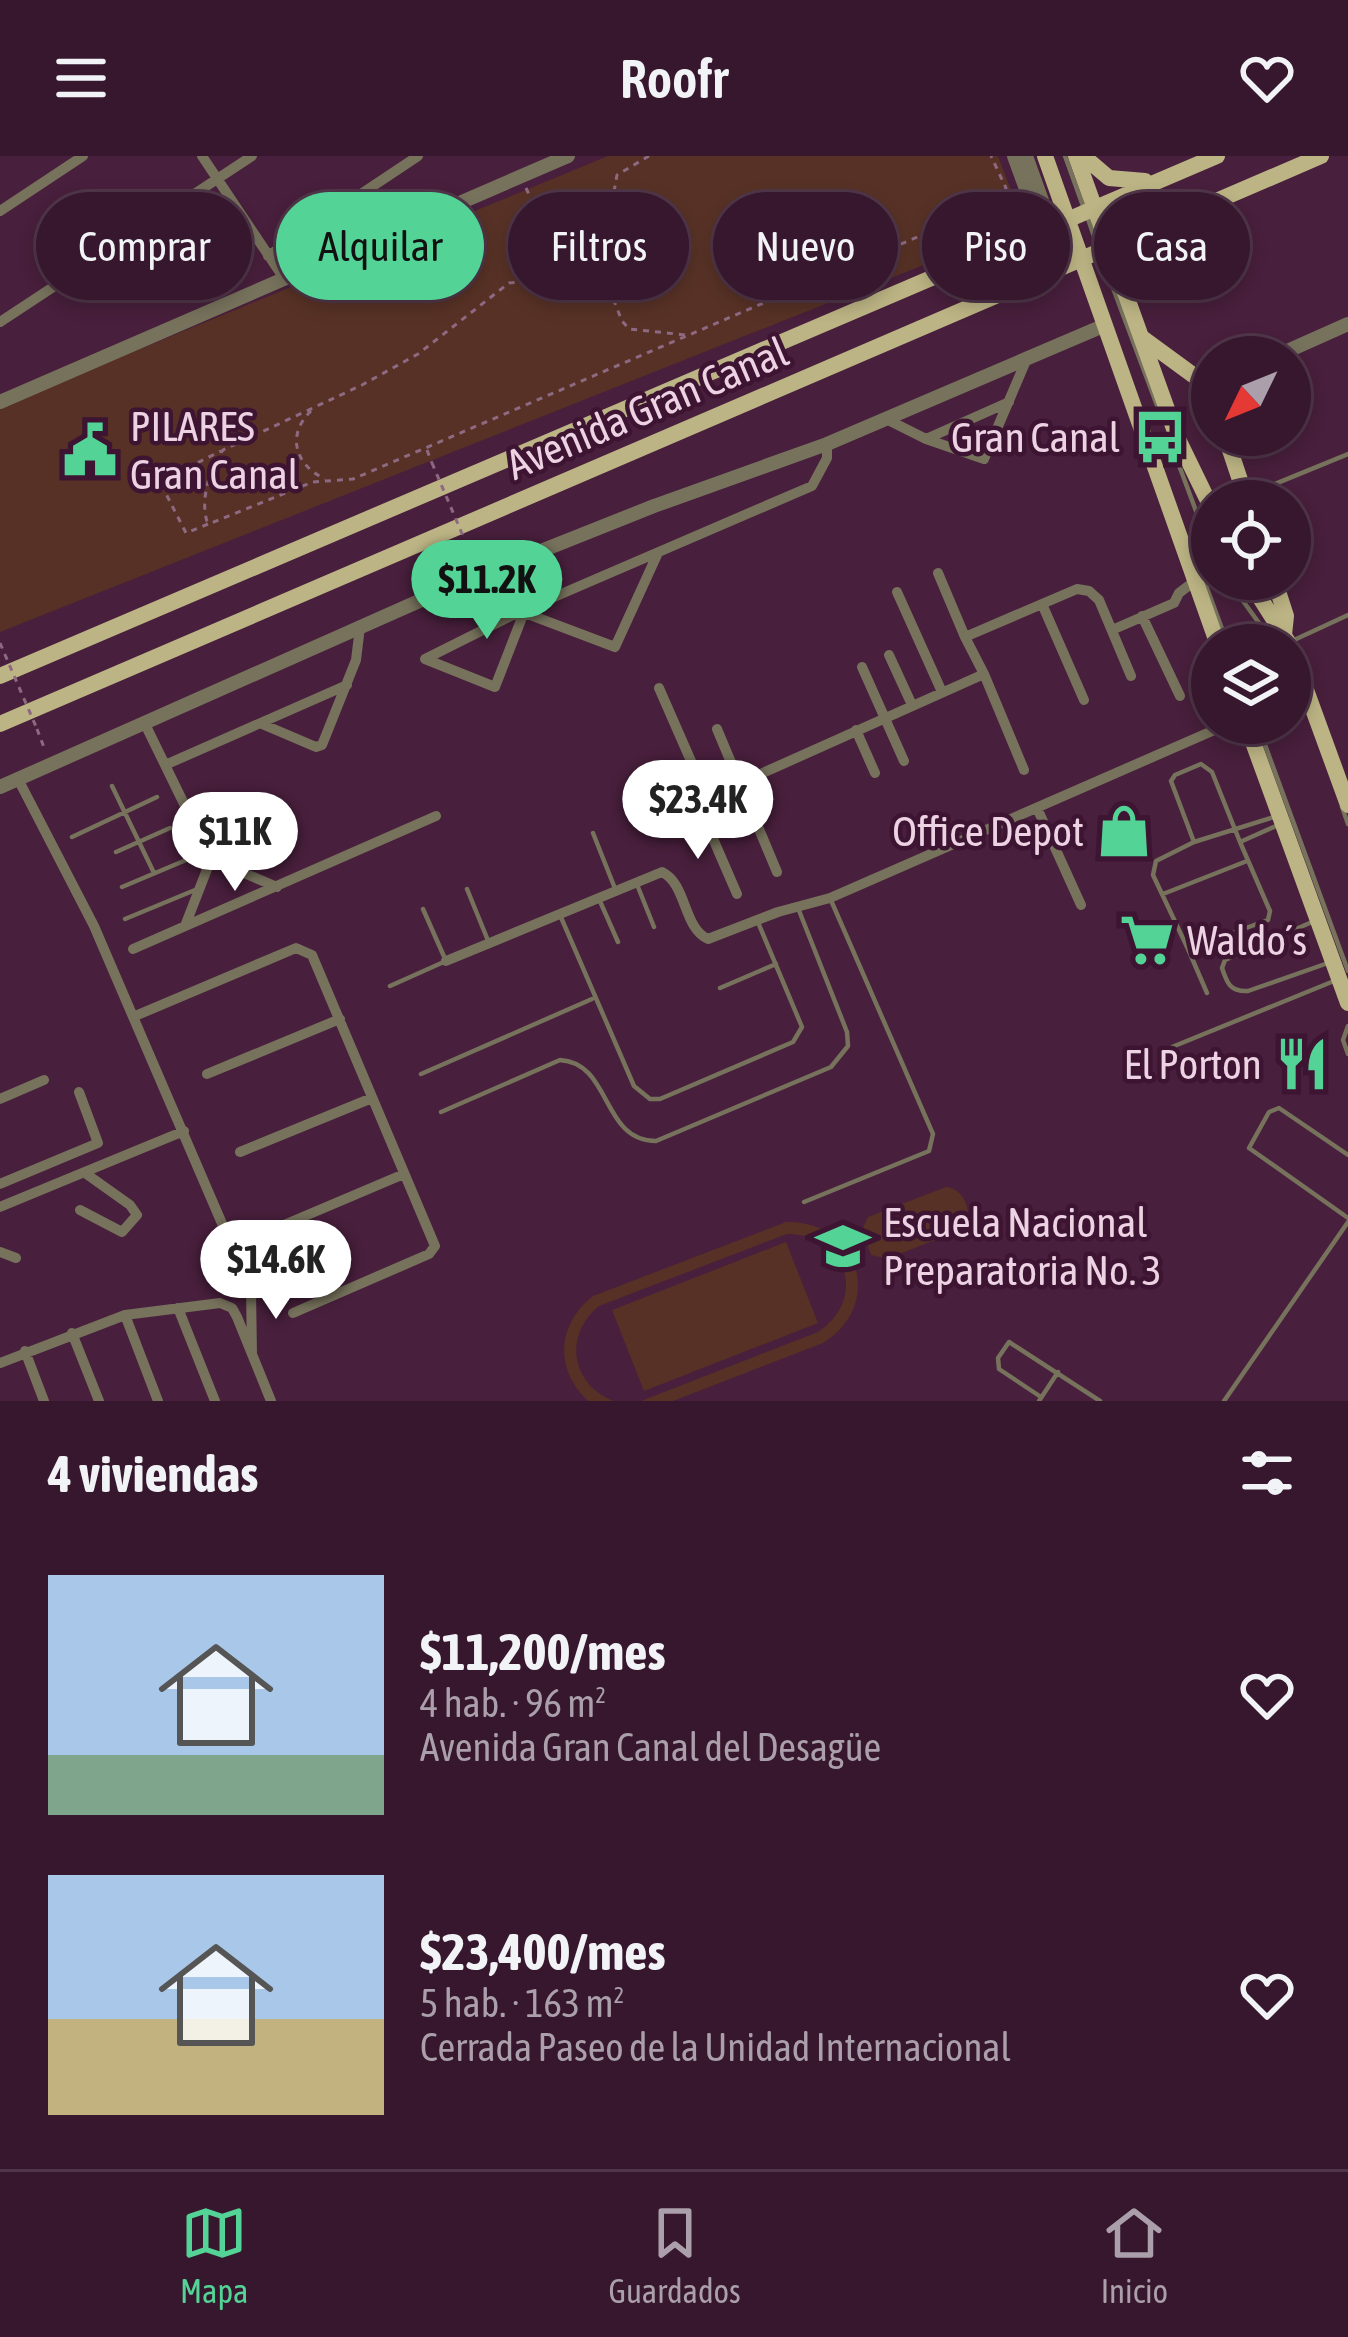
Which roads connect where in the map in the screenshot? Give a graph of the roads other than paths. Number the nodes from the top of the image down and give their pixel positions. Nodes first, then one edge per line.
1 (82, 156) edge
2 (202, 156) edge
3 (252, 156) edge
4 (418, 156) edge
5 (568, 156) edge
6 (1014, 156) edge
7 (1025, 156) edge
8 (1049, 156) edge
9 (1065, 156) edge
10 (1079, 156) edge
11 (1217, 156) edge
12 (1321, 156) edge
13 (217, 179) junction
14 (1164, 179) junction
15 (1027, 192) edge
16 (1238, 192) edge
17 (484, 193) edge
18 (0, 211) edge
19 (1080, 215) junction
20 (1070, 220) edge
21 (1094, 255) junction
22 (268, 256) junction
23 (276, 267) edge
24 (276, 284) edge
25 (922, 284) edge
26 (1100, 300) edge
27 (1109, 300) edge
28 (1112, 300) edge
29 (1119, 300) edge
30 (0, 322) edge
31 (1348, 324) edge
32 (1103, 326) junction
33 (1138, 334) junction
34 (1311, 340) edge
35 (1028, 356) junction
36 (1191, 374) edge
37 (0, 402) edge
38 (1009, 402) junction
39 (884, 418) junction
40 (926, 439) junction
41 (827, 444) junction
42 (1348, 454) edge
43 (1198, 480) edge
44 (1288, 480) edge
45 (1191, 501) edge
46 (1191, 540) edge
47 (1191, 545) edge
48 (657, 555) junction
49 (938, 573) dead end
50 (1191, 584) edge
51 (453, 586) junction
52 (896, 592) dead end
53 (1204, 600) edge
54 (1246, 600) edge
55 (1042, 604) junction
56 (1204, 604) junction
57 (1169, 605) junction
58 (520, 614) junction
59 (1348, 615) edge
60 (1142, 616) junction
61 (1211, 624) edge
62 (1268, 624) edge
63 (360, 627) junction
64 (1112, 630) junction
65 (1311, 632) edge
66 (965, 637) junction
67 (889, 655) dead end
68 (862, 668) dead end
69 (984, 674) junction
70 (0, 676) edge
71 (1131, 676) dead end
72 (347, 685) junction
73 (659, 688) dead end
74 (942, 692) junction
75 (1180, 696) dead end
76 (1084, 700) dead end
77 (912, 705) junction
78 (1311, 708) edge
79 (884, 718) junction
80 (144, 722) junction
81 (0, 724) edge
82 (262, 724) junction
83 (1311, 728) edge
84 (717, 729) dead end
85 (856, 730) junction
86 (1191, 739) edge
87 (1257, 744) edge
88 (1258, 744) edge
89 (904, 761) dead end
90 (165, 765) junction
91 (1024, 770) dead end
92 (875, 773) dead end
93 (18, 779) junction
94 (739, 781) junction
95 (112, 786) dead end
96 (697, 786) junction
97 (0, 787) edge
98 (709, 796) junction
99 (157, 797) dead end
100 (1348, 805) edge
101 (1037, 808) junction
102 (701, 811) junction
103 (125, 812) junction
104 (436, 816) dead end
105 (1281, 819) junction
106 (1348, 824) edge
107 (170, 828) dead end
108 (1235, 831) junction
109 (593, 832) dead end
110 (72, 837) dead end
111 (140, 842) junction
112 (1194, 842) junction
113 (1240, 842) junction
114 (116, 852) dead end
115 (208, 855) junction
116 (1249, 861) junction
117 (777, 872) dead end
118 (154, 873) junction
119 (636, 882) junction
120 (277, 886) junction
121 (122, 887) dead end
122 (200, 888) junction
123 (467, 890) dead end
124 (616, 891) junction
125 (737, 894) dead end
126 (1163, 894) junction
127 (598, 898) junction
128 (830, 898) junction
129 (1081, 904) dead end
130 (798, 908) junction
131 (423, 909) dead end
132 (560, 915) junction
133 (125, 919) dead end
134 (757, 920) junction
135 (1317, 920) junction
136 (185, 926) junction
137 (654, 927) dead end
138 (618, 942) dead end
139 (489, 944) junction
140 (133, 949) dead end
141 (1188, 949) junction
142 (446, 961) junction
143 (776, 964) junction
144 (1340, 970) edge
145 (390, 986) dead end
146 (720, 988) dead end
147 (1207, 993) dead end
148 (594, 998) junction
149 (1348, 1003) edge
150 (135, 1016) junction
151 (340, 1019) junction
152 (1348, 1026) edge
153 (1172, 1047) dead end
154 (1348, 1054) edge
155 (422, 1073) dead end
156 (207, 1074) dead end
157 (44, 1080) dead end
158 (80, 1092) dead end
159 (372, 1098) junction
160 (0, 1099) edge
161 (441, 1112) dead end
162 (184, 1131) junction
163 (240, 1152) dead end
164 (1348, 1155) edge
165 (86, 1173) junction
166 (404, 1174) junction
167 (0, 1184) edge
168 (804, 1202) dead end
169 (0, 1207) edge
170 (80, 1210) dead end
171 (1348, 1220) edge
172 (272, 1230) dead end
173 (0, 1252) edge
174 (16, 1258) dead end
175 (178, 1308) junction
176 (293, 1313) dead end
177 (124, 1315) junction
178 (72, 1333) junction
179 (25, 1351) junction
180 (252, 1354) junction
181 (0, 1363) edge
182 (1058, 1372) junction
183 (1040, 1399) edge
184 (44, 1401) edge
185 (99, 1401) edge
186 (158, 1401) edge
187 (215, 1401) edge
188 (272, 1401) edge
189 (1100, 1401) edge
190 (1224, 1401) edge

1 - 18 street
2 - 13 street
3 - 13 street
4 - 22 street
5 - 17 street
6 - 15 street
7 - 19 street
8 - 19 main road
9 - 19 lane
10 - 14 main road
10 - 19 main road
11 - 14 main road
12 - 16 main road, Avenida Gran Canal
13 - 22 street
13 - 30 street
14 - 19 main road
19 - 20 main road
19 - 21 main road
19 - 21 main road
21 - 81 main road, Avenida Gran Canal
22 - 23 street
24 - 37 street
25 - 70 main road
26 - 32 main road
27 - 46 lane
28 - 45 lane
29 - 33 main road
31 - 34 street
32 - 35 street
32 - 47 main road
33 - 36 main road
33 - 43 main road
35 - 38 street
35 - 39 street
38 - 40 street
38 - 40 street
39 - 40 street
39 - 41 street
41 - 48 street
41 - 51 street
42 - 44 lane
48 - 58 street
48 - 58 street
49 - 66 street
50 - 57 street
51 - 58 street
51 - 63 street
52 - 74 street
53 - 56 main road
54 - 62 lane
55 - 64 street
55 - 66 street
55 - 76 street
56 - 57 street
56 - 61 main road
57 - 60 street
58 - 58 street
59 - 65 lane
60 - 64 street
60 - 75 street
63 - 72 street
63 - 80 street
64 - 71 street
66 - 69 street
67 - 77 street
68 - 79 street
69 - 74 street
69 - 91 street
72 - 82 street
72 - 82 street
73 - 96 street
74 - 77 street
77 - 79 street
78 - 100 main road
79 - 85 street
79 - 89 street
80 - 90 street
80 - 93 street
82 - 90 street
83 - 106 lane
84 - 94 street
85 - 92 street
85 - 94 street
86 - 101 street
87 - 105 main road
88 - 144 lane
90 - 115 street
93 - 97 street
93 - 150 street
94 - 98 street
94 - 117 street
95 - 103 lane
96 - 98 street
96 - 102 street
98 - 102 street
99 - 103 lane
101 - 128 street
101 - 129 street
102 - 125 street
103 - 110 lane
103 - 111 lane
104 - 120 street
105 - 108 lane
105 - 113 lane
105 - 135 main road
107 - 111 lane
108 - 112 lane
108 - 112 lane
108 - 113 lane
109 - 124 lane
111 - 114 lane
111 - 118 lane
112 - 126 lane
113 - 116 lane
115 - 118 lane
115 - 120 street
115 - 122 street
116 - 126 lane
116 - 141 lane
118 - 121 lane
119 - 124 street
119 - 134 street
119 - 137 lane
120 - 136 street
122 - 133 lane
122 - 136 street
123 - 139 lane
124 - 127 street
126 - 141 lane
127 - 132 street
127 - 138 lane
128 - 130 street
128 - 168 lane
130 - 134 street
130 - 161 lane
131 - 142 lane
132 - 139 street
132 - 148 lane
134 - 143 lane
135 - 144 main road
135 - 144 lane
136 - 140 street
139 - 142 street
141 - 147 lane
142 - 145 lane
143 - 146 lane
143 - 148 lane
144 - 149 main road
144 - 153 lane
148 - 155 lane
150 - 151 street
150 - 162 street
151 - 156 street
151 - 159 street
152 - 154 lane
157 - 160 street
158 - 167 street
159 - 163 street
159 - 166 street
162 - 165 street
162 - 180 street
164 - 171 lane
165 - 169 street
165 - 170 street
166 - 172 street
166 - 176 street
171 - 190 lane
173 - 174 street
175 - 177 street
175 - 180 street
175 - 187 street
177 - 178 street
177 - 186 street
178 - 179 street
178 - 185 street
179 - 181 street
179 - 184 street
180 - 188 street
182 - 183 lane
182 - 183 lane
182 - 189 lane

